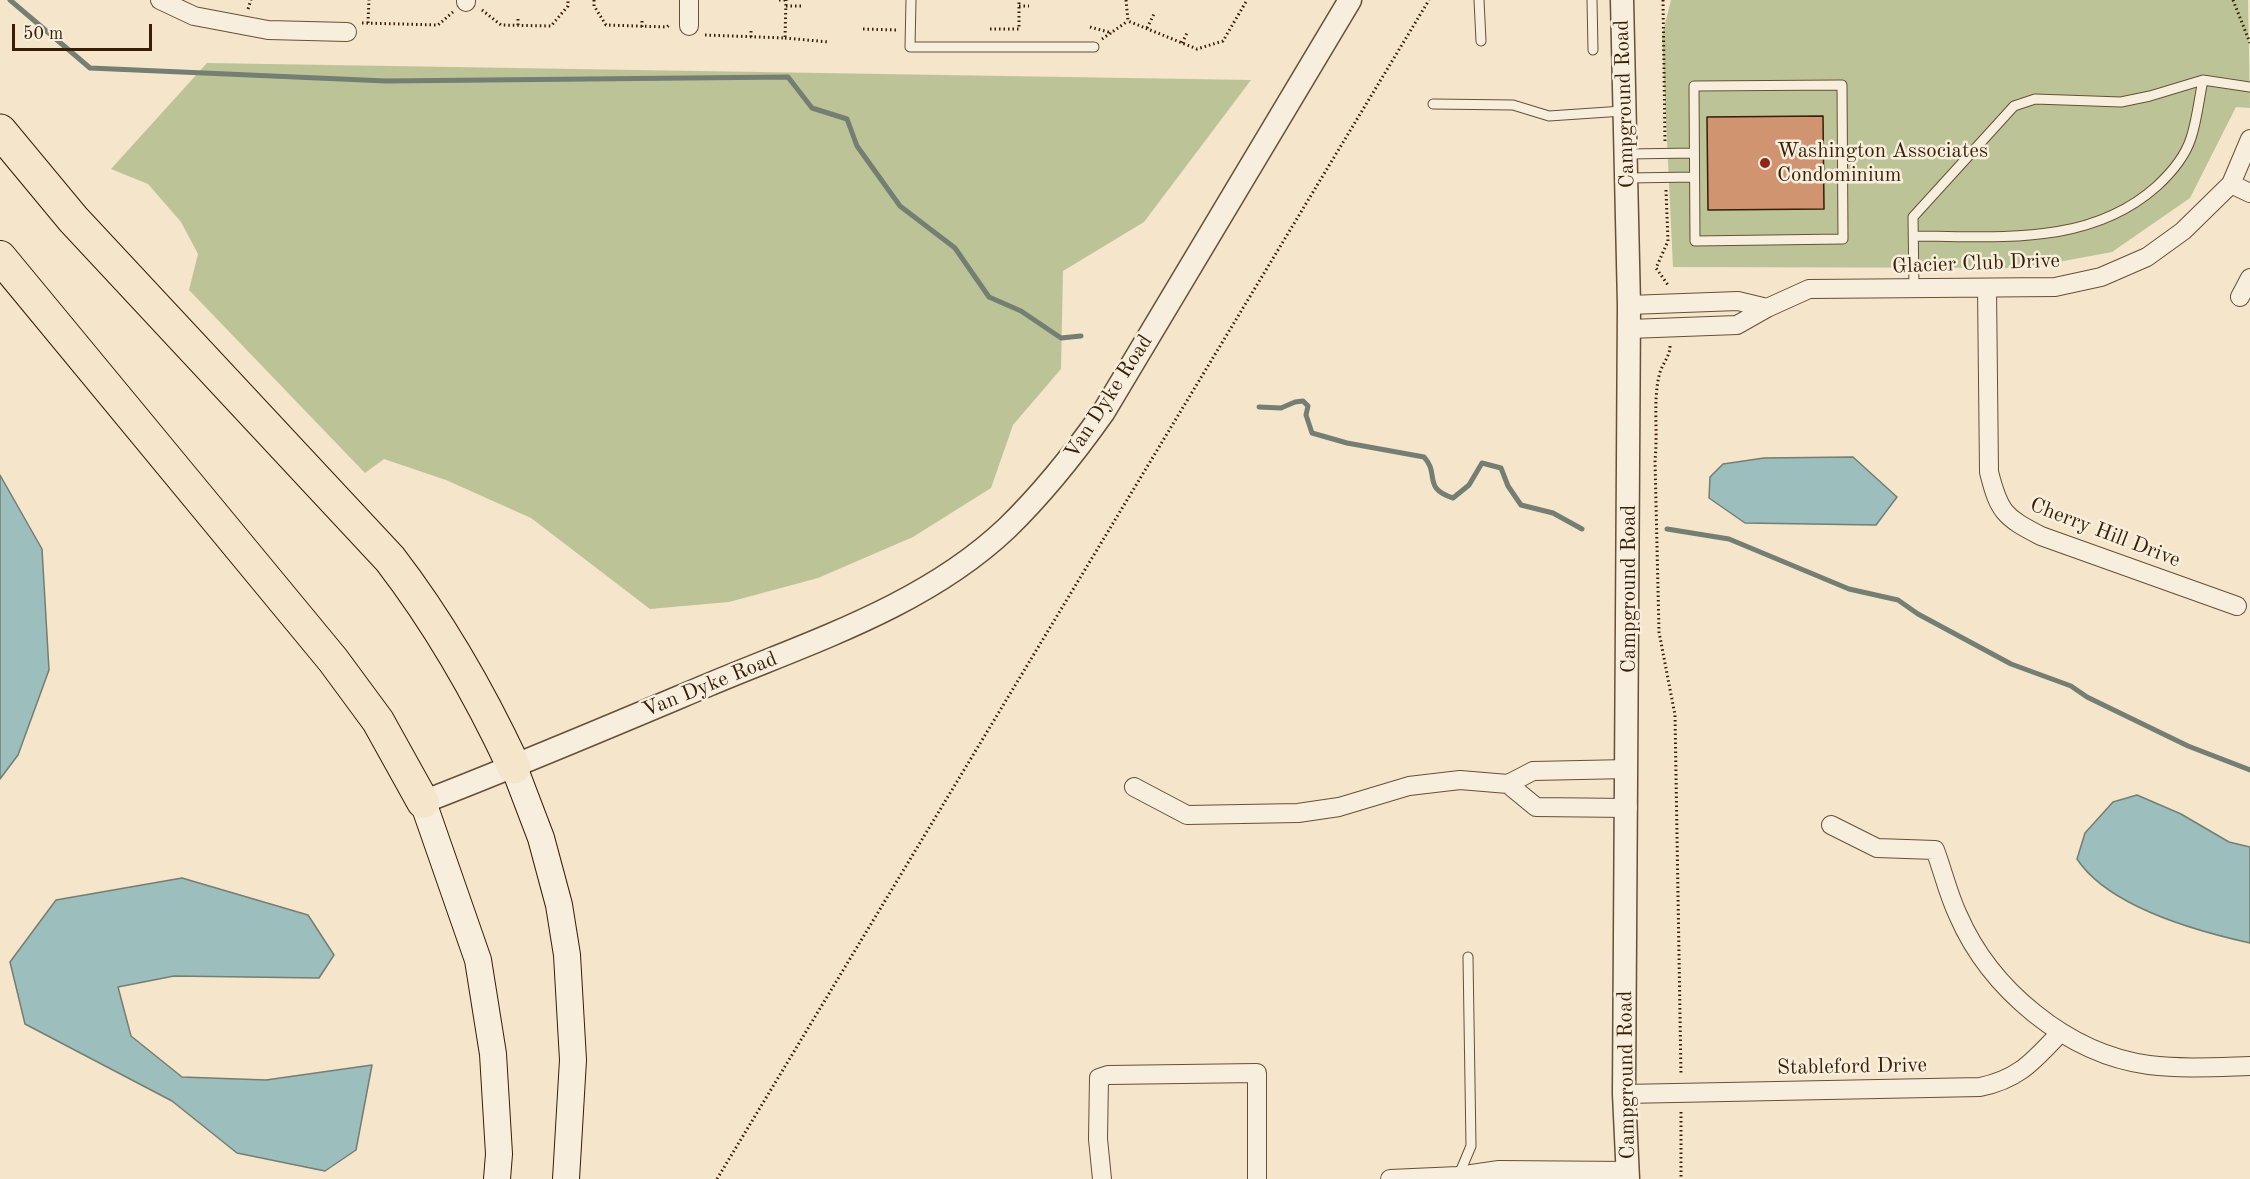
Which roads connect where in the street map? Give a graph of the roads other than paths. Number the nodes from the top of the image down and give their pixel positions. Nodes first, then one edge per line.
1 (160, 0) edge
2 (689, 0) edge
3 (911, 0) edge
4 (1350, 0) edge
5 (1479, 0) edge
6 (1592, 0) edge
7 (1622, 0) edge
8 (353, 28) road end
9 (687, 28) road end
10 (1481, 41) dead end
11 (1094, 47) dead end
12 (1593, 50) dead end
13 (2203, 80) junction
14 (2250, 87) edge
15 (1433, 104) dead end
16 (1626, 111) junction
17 (0, 131) edge
18 (2250, 139) edge
19 (1694, 153) junction
20 (1627, 154) junction
21 (1695, 177) junction
22 (1628, 178) junction
23 (2231, 184) junction
24 (2250, 194) edge
25 (1914, 236) junction
26 (0, 257) edge
27 (2250, 278) edge
28 (1987, 288) junction
29 (1914, 289) junction
30 (2240, 297) dead end
31 (1692, 303) junction
32 (1629, 305) junction
33 (1767, 308) junction
34 (1692, 327) junction
35 (1629, 329) junction
36 (2237, 606) dead end
37 (514, 766) junction
38 (1628, 769) junction
39 (1508, 784) junction
40 (1134, 787) dead end
41 (423, 802) junction
42 (1628, 808) junction
43 (1831, 825) dead end
44 (1468, 957) dead end
45 (2061, 1032) junction
46 (2250, 1066) edge
47 (1624, 1094) junction
48 (1628, 1175) edge
49 (1462, 1178) edge
50 (497, 1179) edge
51 (566, 1179) edge
52 (1102, 1179) edge
53 (1257, 1179) edge
54 (1390, 1179) edge

1 - 8 street
2 - 9 street
3 - 11 lane
4 - 37 street, Van Dyke Road
5 - 10 lane
6 - 12 lane
7 - 16 street, Campground Road
13 - 14 lane
13 - 25 lane
13 - 25 lane
15 - 16 lane
16 - 20 street, Campground Road
17 - 37 highway
18 - 23 street, Glacier Club Drive
19 - 20 lane
19 - 21 lane
19 - 21 lane
20 - 22 street, Campground Road
21 - 22 lane
22 - 32 street, Campground Road
23 - 24 street
23 - 28 street, Glacier Club Drive
25 - 29 lane
26 - 41 highway
27 - 30 street
28 - 29 street, Glacier Club Drive
28 - 36 street, Cherry Hill Drive
29 - 33 street, Glacier Club Drive
31 - 32 street
31 - 33 street
31 - 34 street
32 - 35 street, Campground Road
33 - 34 street, Glacier Club Drive
34 - 35 street, Glacier Club Drive
35 - 38 street, Campground Road
37 - 41 street, Van Dyke Road
37 - 51 main road
38 - 39 street
38 - 42 street, Campground Road
39 - 40 street
39 - 42 street
41 - 50 main road
42 - 47 street, Campground Road
43 - 45 street
44 - 49 lane
45 - 46 street
45 - 47 street, Stableford Drive
47 - 48 street, Campground Road
48 - 49 street
49 - 54 street
52 - 53 street

